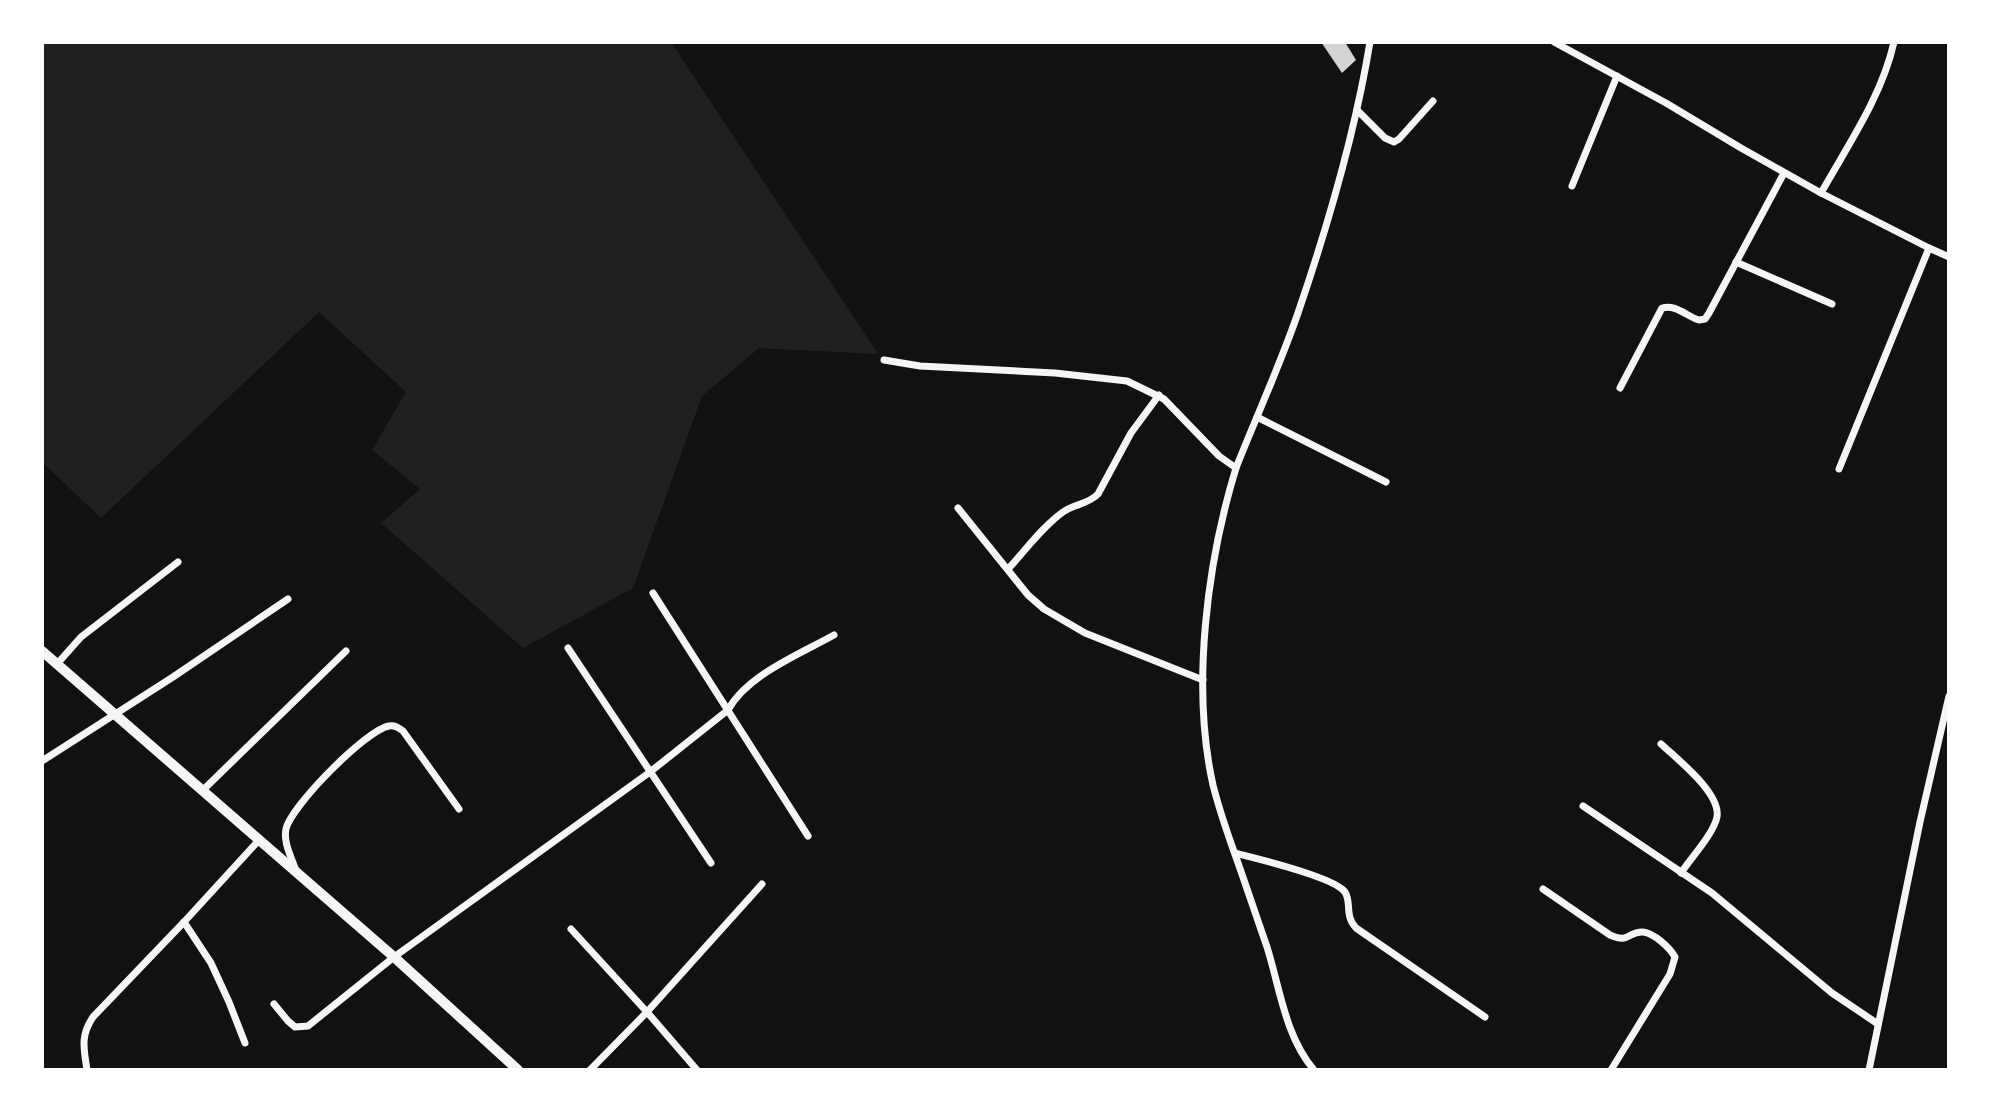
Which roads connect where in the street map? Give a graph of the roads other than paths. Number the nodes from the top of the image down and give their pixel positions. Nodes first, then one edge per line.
1 (1370, 42) edge
2 (1554, 42) edge
3 (1894, 42) edge
4 (1617, 76) junction
5 (1433, 101) dead end
6 (1357, 110) junction
7 (1784, 173) junction
8 (1572, 186) dead end
9 (1821, 193) junction
10 (1929, 248) junction
11 (1949, 257) edge
12 (1736, 262) junction
13 (1832, 304) dead end
14 (884, 360) dead end
15 (1620, 388) dead end
16 (1158, 395) junction
17 (1257, 417) junction
18 (1236, 468) junction
19 (1839, 469) dead end
20 (1386, 482) dead end
21 (958, 508) dead end
22 (178, 562) dead end
23 (1008, 569) junction
24 (653, 593) dead end
25 (288, 599) dead end
26 (834, 635) dead end
27 (568, 648) dead end
28 (42, 651) edge
29 (346, 651) dead end
30 (57, 664) junction
31 (1203, 680) junction
32 (1949, 696) edge
33 (728, 710) junction
34 (115, 715) junction
35 (1661, 744) dead end
36 (42, 761) edge
37 (650, 772) junction
38 (203, 790) junction
39 (1583, 806) dead end
40 (459, 809) dead end
41 (808, 836) dead end
42 (260, 839) junction
43 (1235, 853) junction
44 (711, 863) dead end
45 (297, 871) junction
46 (1681, 873) junction
47 (762, 884) dead end
48 (1543, 889) dead end
49 (184, 922) junction
50 (571, 929) dead end
51 (394, 957) junction
52 (274, 1004) dead end
53 (647, 1012) junction
54 (1485, 1017) dead end
55 (1878, 1024) junction
56 (245, 1043) dead end
57 (87, 1070) edge
58 (518, 1070) edge
59 (590, 1070) edge
60 (697, 1070) edge
61 (1314, 1070) edge
62 (1611, 1070) edge
63 (1869, 1070) edge

1 - 6 street
2 - 4 street
3 - 9 street
4 - 7 street
4 - 8 street
5 - 6 street
6 - 17 street
7 - 9 street
7 - 12 street
9 - 10 street
10 - 11 street
10 - 19 street
12 - 13 street
12 - 15 street
14 - 16 street
16 - 18 street
16 - 23 street
17 - 18 street
17 - 20 street
18 - 31 street
21 - 23 street
22 - 30 street
23 - 31 street
24 - 33 street
25 - 34 street
26 - 33 street
27 - 37 street
28 - 30 street
29 - 38 street
30 - 34 street
31 - 43 street
32 - 55 street
33 - 37 street
33 - 41 street
34 - 36 street
34 - 38 street
35 - 46 street
37 - 44 street
37 - 51 street
38 - 42 street
39 - 46 street
40 - 45 street
42 - 45 street
42 - 49 street
43 - 54 street
43 - 61 street
45 - 51 street
46 - 55 street
47 - 53 street
48 - 62 street
49 - 56 street
49 - 57 street
50 - 53 street
51 - 52 street
51 - 58 street
53 - 59 street
53 - 60 street
55 - 63 street

